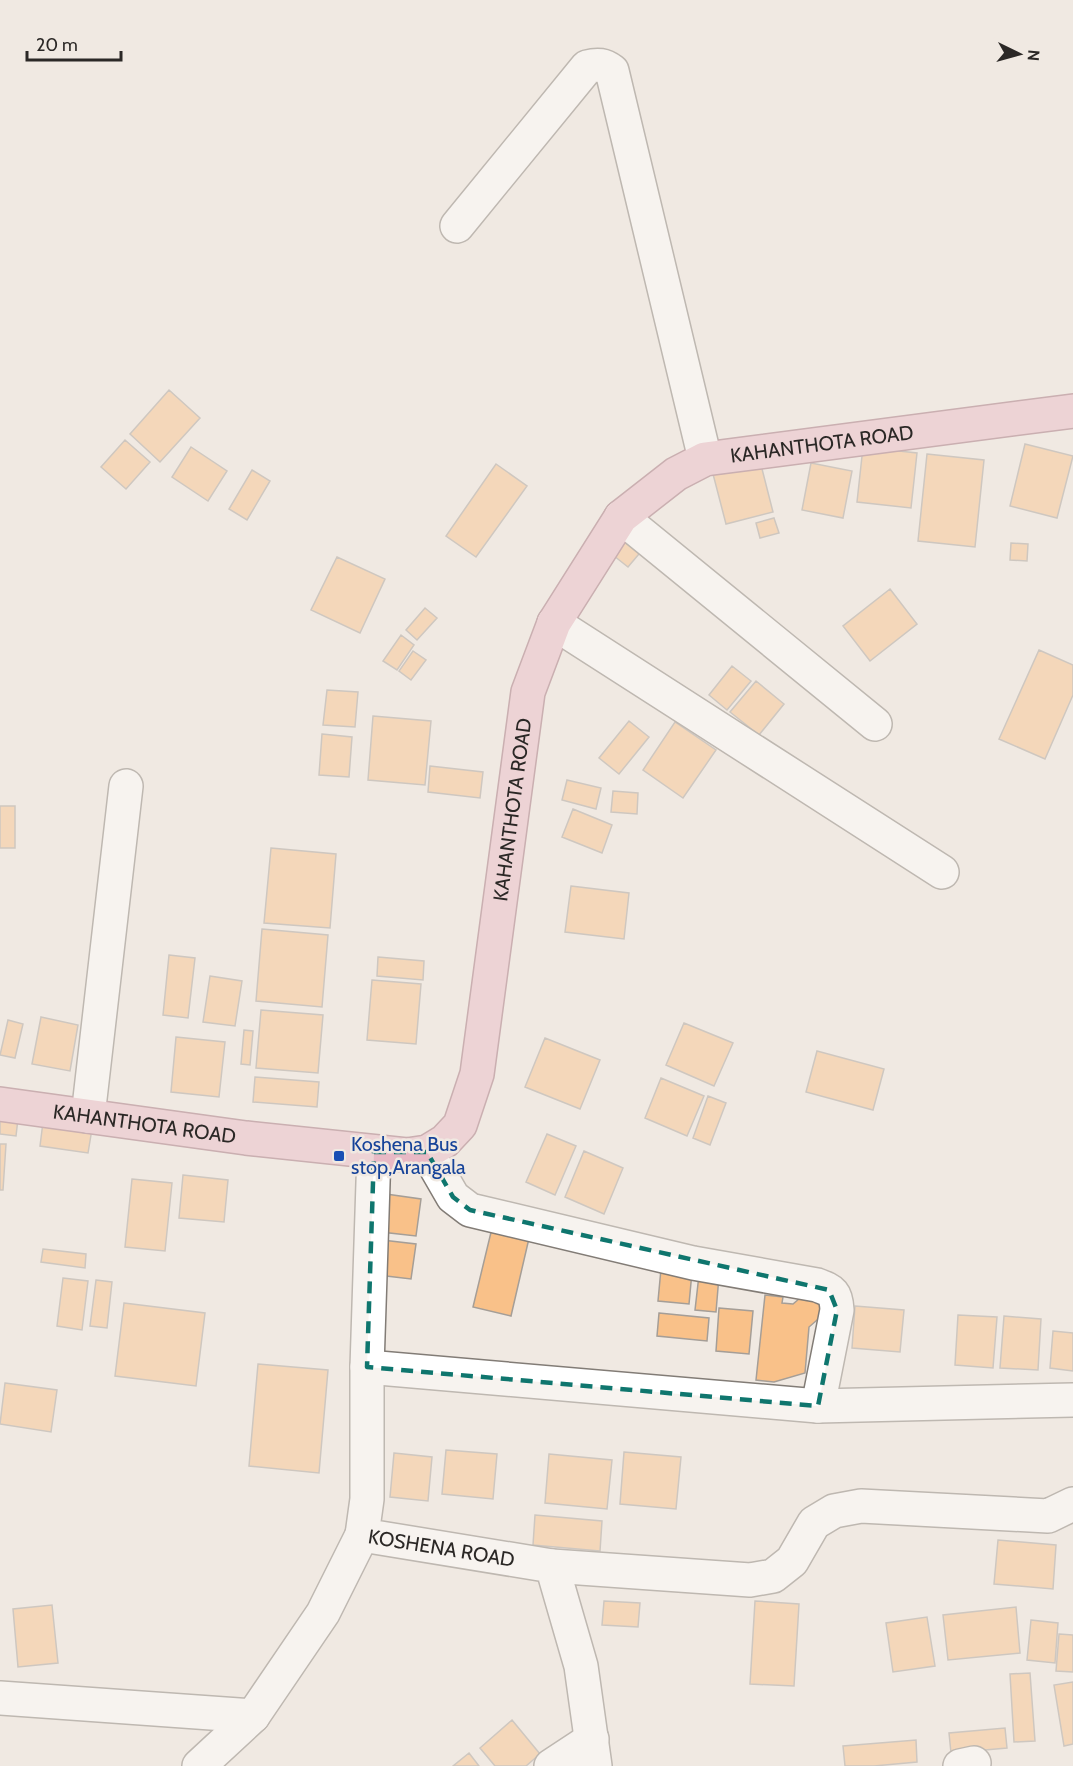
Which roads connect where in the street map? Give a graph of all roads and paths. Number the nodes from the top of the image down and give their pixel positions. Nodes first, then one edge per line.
1 (457, 226) dead end
2 (1073, 411) edge
3 (705, 459) junction
4 (621, 517) junction
5 (554, 622) junction
6 (875, 724) dead end
7 (126, 786) dead end
8 (942, 872) dead end
9 (0, 1104) edge
10 (88, 1116) junction
11 (374, 1152) junction
12 (427, 1152) junction
13 (367, 1367) junction
14 (1073, 1400) edge
15 (818, 1406) junction
16 (1073, 1504) edge
17 (362, 1535) junction
18 (552, 1566) junction
19 (0, 1698) edge
20 (253, 1716) junction
21 (594, 1752) edge
22 (199, 1766) edge
23 (551, 1766) edge

1 - 3 street
2 - 3 main road, KAHANTHOTA ROAD
3 - 4 main road, KAHANTHOTA ROAD
4 - 5 main road, KAHANTHOTA ROAD
4 - 6 street
5 - 8 street
5 - 12 main road, KAHANTHOTA ROAD
7 - 10 street
9 - 10 main road, KAHANTHOTA ROAD
10 - 11 main road, KAHANTHOTA ROAD
11 - 12 main road, KAHANTHOTA ROAD
11 - 13 street, KOSHENA ROAD
12 - 15 street
13 - 15 street
13 - 17 street, KOSHENA ROAD
14 - 15 street
16 - 18 street, KOSHENA ROAD
17 - 18 street, KOSHENA ROAD
17 - 20 street
18 - 21 street
19 - 20 street
20 - 22 street
21 - 23 street

